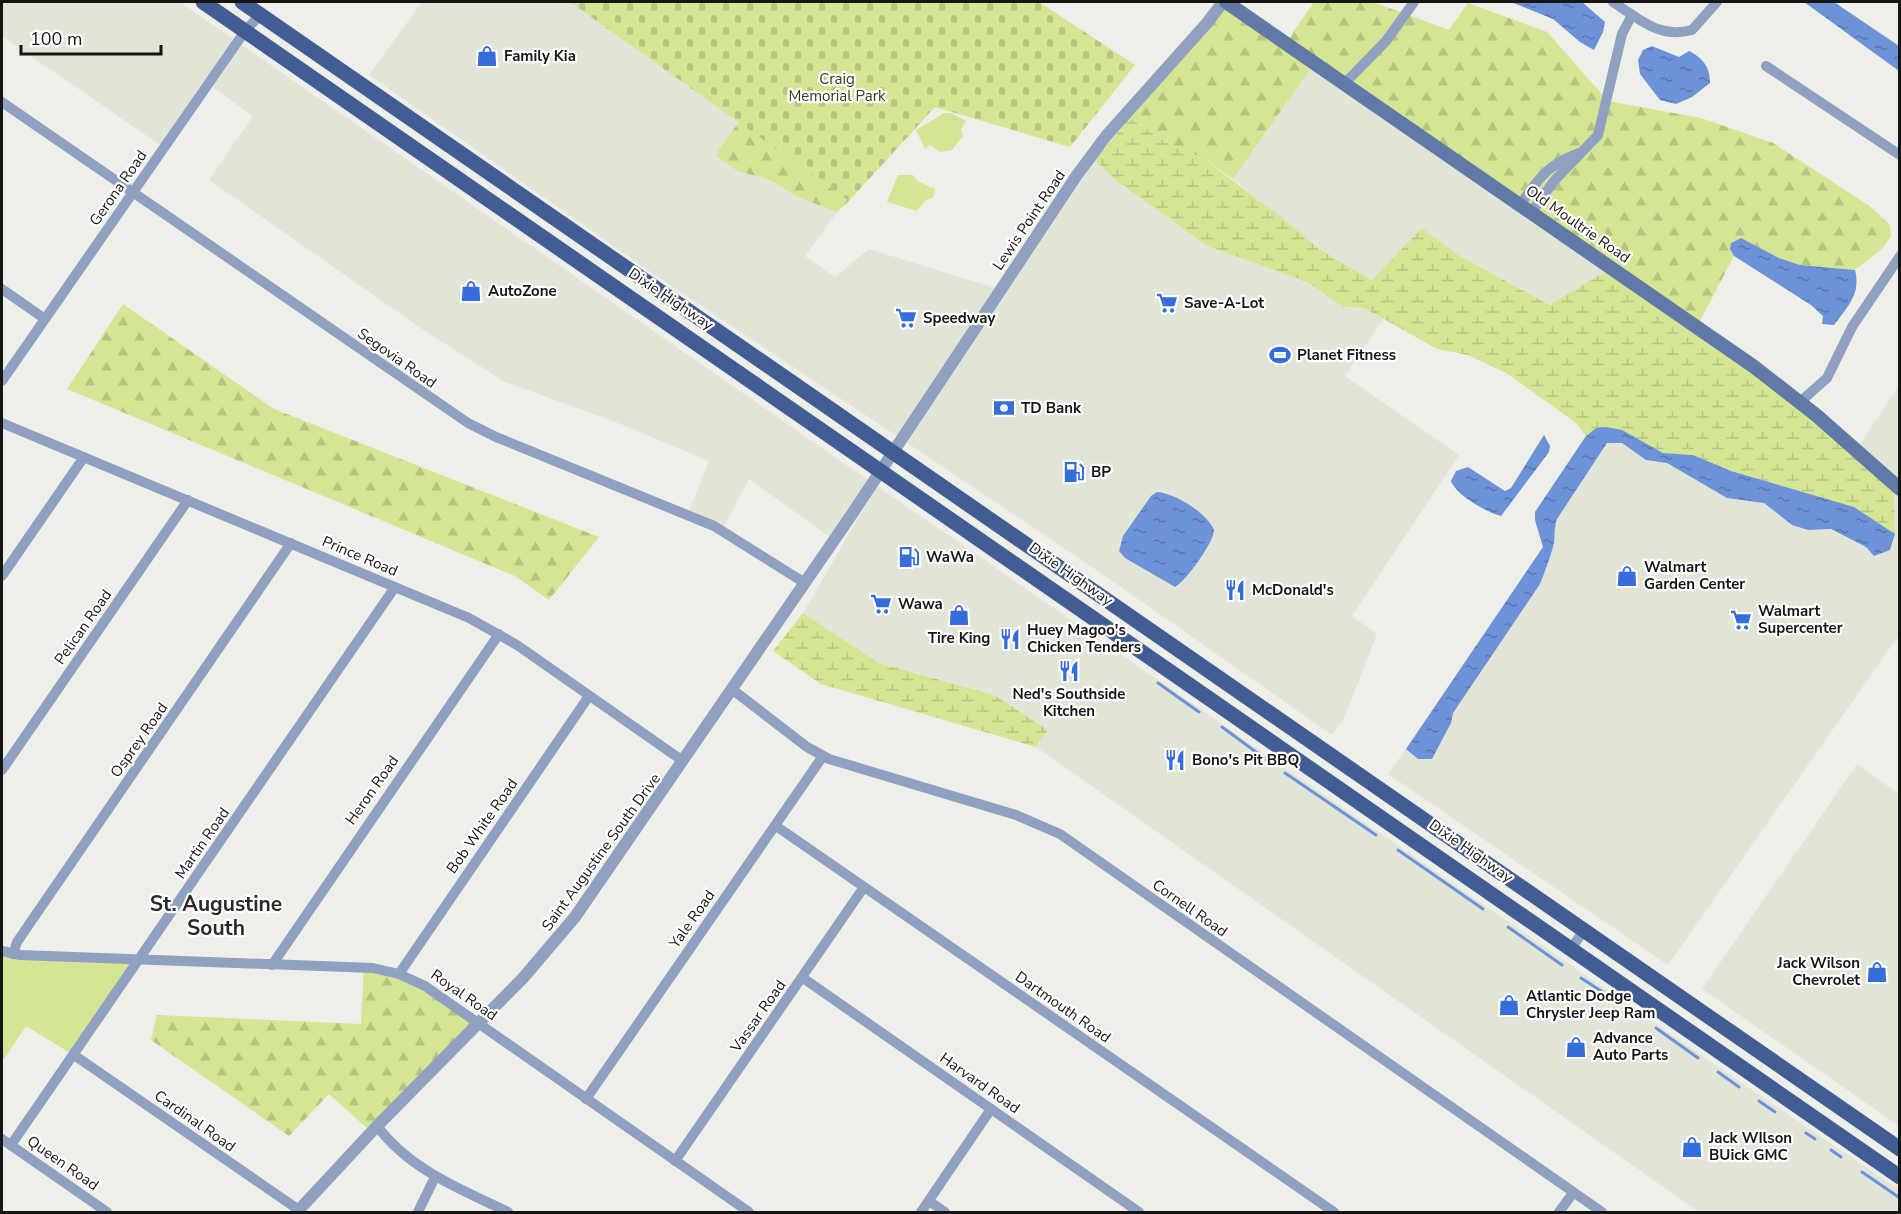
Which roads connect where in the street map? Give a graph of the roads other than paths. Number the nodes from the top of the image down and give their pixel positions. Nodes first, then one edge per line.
1 (203, 2) edge
2 (242, 2) edge
3 (1224, 2) edge
4 (1414, 2) edge
5 (1613, 2) edge
6 (1717, 2) edge
7 (261, 14) junction
8 (1632, 15) junction
9 (245, 31) junction
10 (1766, 66) dead end
11 (1345, 84) junction
12 (2, 102) edge
13 (1899, 155) edge
14 (134, 193) junction
15 (1526, 209) junction
16 (561, 223) junction
17 (548, 240) junction
18 (1899, 256) edge
19 (2, 289) edge
20 (45, 319) junction
21 (2, 381) edge
22 (1800, 402) junction
23 (2, 423) edge
24 (893, 451) junction
25 (84, 457) junction
26 (881, 470) junction
27 (1899, 489) edge
28 (188, 500) junction
29 (291, 543) junction
30 (2, 576) edge
31 (805, 583) junction
32 (395, 586) junction
33 (499, 634) junction
34 (1234, 687) junction
35 (733, 690) junction
36 (589, 696) junction
37 (1221, 706) junction
38 (823, 756) junction
39 (683, 761) junction
40 (2, 770) edge
41 (776, 826) junction
42 (864, 887) junction
43 (1584, 930) junction
44 (1571, 949) junction
45 (2, 951) edge
46 (13, 954) junction
47 (139, 960) junction
48 (272, 965) junction
49 (399, 974) junction
50 (803, 978) junction
51 (478, 1023) junction
52 (74, 1055) junction
53 (1771, 1059) junction
54 (1758, 1078) junction
55 (586, 1099) junction
56 (992, 1109) junction
57 (377, 1126) junction
58 (6, 1142) edge
59 (1899, 1149) edge
60 (675, 1161) junction
61 (435, 1177) junction
62 (1899, 1177) edge
63 (1573, 1192) junction
64 (929, 1202) junction
65 (298, 1211) edge
66 (106, 1212) edge
67 (418, 1212) edge
68 (508, 1212) edge
69 (748, 1212) edge
70 (921, 1212) edge
71 (945, 1212) edge
72 (1139, 1212) edge
73 (1334, 1212) edge
74 (1559, 1212) edge
75 (1602, 1212) edge

1 - 9 main road, Dixie Highway
2 - 7 main road, Dixie Highway
3 - 11 main road, Old Moultrie Road
3 - 24 street, Lewis Point Road
4 - 11 street
5 - 8 street
6 - 8 street
7 - 9 street, Gerona Road
7 - 16 main road, Dixie Highway
8 - 15 street
9 - 14 street, Gerona Road
9 - 17 main road, Dixie Highway
10 - 13 street
11 - 15 main road, Old Moultrie Road
12 - 14 street, Segovia Road
14 - 20 street, Gerona Road
14 - 31 street, Segovia Road
15 - 22 main road, Old Moultrie Road
16 - 17 main road
16 - 24 main road, Dixie Highway
17 - 26 main road, Dixie Highway
18 - 22 street
19 - 20 street
20 - 21 street, Gerona Road
22 - 27 main road, Old Moultrie Road
23 - 25 street, Prince Road
24 - 26 street, Lewis Point Road
24 - 34 main road, Dixie Highway
25 - 28 street, Prince Road
25 - 30 street
26 - 31 street, Saint Augustine South Drive
26 - 37 main road, Dixie Highway
28 - 29 street, Prince Road
28 - 40 street, Pelican Road
29 - 32 street, Prince Road
29 - 46 street, Osprey Road
31 - 35 street, Saint Augustine South Drive
32 - 33 street, Prince Road
32 - 47 street, Martin Road
33 - 36 street, Prince Road
33 - 48 street, Heron Road
34 - 37 street
34 - 43 main road, Dixie Highway
35 - 38 street, Cornell Road
35 - 39 street, Saint Augustine South Drive
36 - 39 street, Prince Road
36 - 49 street, Bob White Road
37 - 44 main road, Dixie Highway
38 - 41 street, Yale Road
38 - 63 street, Cornell Road
39 - 51 street, Saint Augustine South Drive
41 - 42 street, Dartmouth Road
41 - 55 street, Yale Road
42 - 50 street, Vassar Road
42 - 73 street, Dartmouth Road
43 - 44 street
43 - 53 main road, Dixie Highway
44 - 54 main road, Dixie Highway
45 - 46 street, Royal Road
46 - 47 street, Royal Road
47 - 48 street, Royal Road
47 - 52 street, Martin Road
48 - 49 street, Royal Road
49 - 51 street, Royal Road
50 - 56 street, Harvard Road
50 - 60 street, Vassar Road
51 - 55 street, Royal Road
51 - 57 street, Saint Augustine South Drive
52 - 58 street, Martin Road
52 - 65 street, Cardinal Road
53 - 54 main road
53 - 59 main road, Dixie Highway
54 - 62 main road, Dixie Highway
55 - 60 street, Royal Road
56 - 64 street
56 - 72 street, Harvard Road
57 - 61 street
57 - 65 street, Saint Augustine South Drive
58 - 66 street, Queen Road
60 - 69 street, Royal Road
61 - 67 street
61 - 68 street
63 - 74 street
63 - 75 street, Cornell Road
64 - 70 street
64 - 71 street

